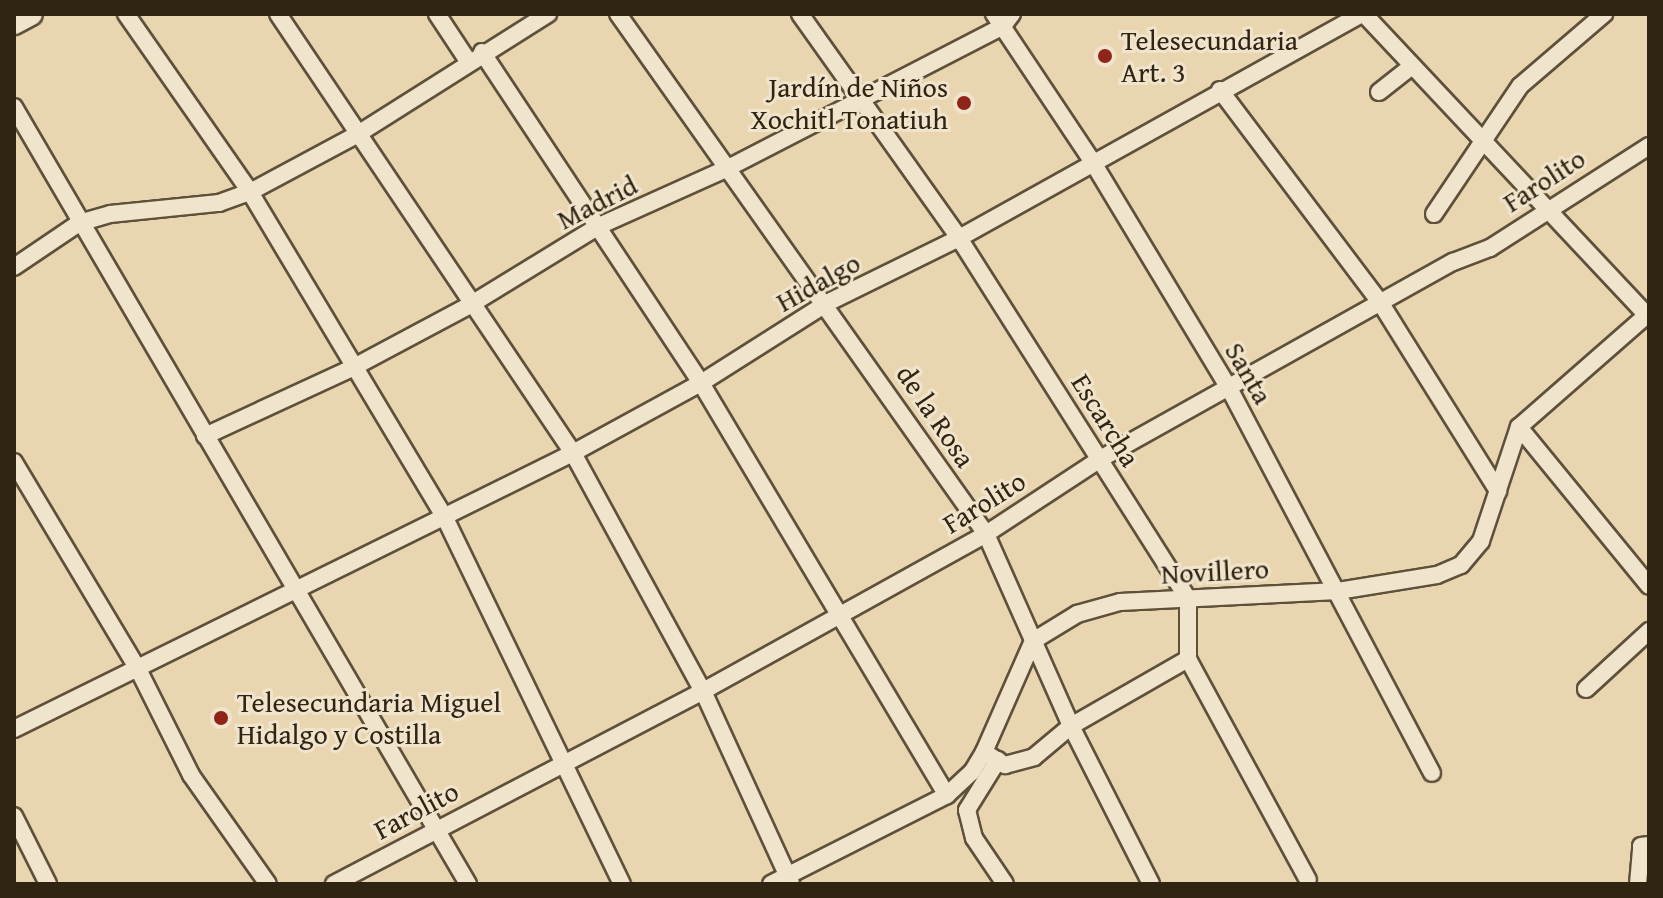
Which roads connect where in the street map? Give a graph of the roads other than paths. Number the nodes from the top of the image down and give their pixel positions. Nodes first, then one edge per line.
1 (31, 14) edge
2 (126, 14) edge
3 (278, 14) edge
4 (437, 14) edge
5 (548, 14) edge
6 (618, 14) edge
7 (800, 14) edge
8 (1363, 14) edge
9 (1604, 14) edge
10 (1003, 18) edge
11 (14, 23) edge
12 (475, 56) junction
13 (1412, 66) junction
14 (1220, 90) junction
15 (1379, 92) dead end
16 (862, 98) junction
17 (14, 107) edge
18 (358, 134) junction
19 (1482, 140) junction
20 (1649, 146) edge
21 (1092, 161) junction
22 (728, 168) junction
23 (250, 192) junction
24 (1548, 207) junction
25 (1434, 214) dead end
26 (79, 223) junction
27 (599, 226) junction
28 (959, 238) junction
29 (14, 267) edge
30 (1380, 302) junction
31 (827, 303) junction
32 (470, 305) junction
33 (1648, 315) edge
34 (354, 367) junction
35 (701, 383) junction
36 (1229, 388) junction
37 (1519, 427) junction
38 (205, 436) junction
39 (573, 453) junction
40 (1100, 459) junction
41 (14, 462) edge
42 (1498, 491) junction
43 (446, 520) junction
44 (986, 534) junction
45 (1649, 586) edge
46 (297, 589) junction
47 (1338, 591) junction
48 (1188, 599) junction
49 (841, 613) junction
50 (1649, 631) edge
51 (1033, 641) junction
52 (1188, 659) junction
53 (138, 669) junction
54 (1586, 689) dead end
55 (703, 691) junction
56 (1071, 726) junction
57 (14, 729) edge
58 (991, 756) junction
59 (563, 760) junction
60 (1432, 773) dead end
61 (947, 795) junction
62 (14, 816) edge
63 (434, 829) junction
64 (1649, 845) edge
65 (1308, 880) dead end
66 (782, 881) edge
67 (48, 884) edge
68 (268, 884) edge
69 (334, 884) edge
70 (468, 884) edge
71 (622, 884) edge
72 (1005, 884) edge
73 (1151, 884) edge
74 (1638, 884) edge

1 - 11 main road
2 - 23 street
3 - 18 street
4 - 12 street
5 - 12 street
6 - 22 street, de la Rosa
7 - 16 street, Escarcha
8 - 13 street
8 - 14 street, Hidalgo
9 - 19 street
10 - 16 street, Madrid
10 - 21 street, Santa
12 - 18 street
12 - 27 street
13 - 15 street
13 - 19 street
14 - 21 street, Hidalgo
14 - 30 street
16 - 22 street, Madrid
16 - 28 street, Escarcha
17 - 26 street
18 - 23 street
18 - 32 street
19 - 24 street
19 - 25 street
20 - 24 street, Farolito
21 - 28 street, Hidalgo
21 - 36 street, Santa
22 - 27 street, Madrid
22 - 31 street, de la Rosa
23 - 26 street
23 - 34 street
24 - 30 street, Farolito
24 - 33 street
26 - 29 street
26 - 38 street
27 - 32 street, Madrid
27 - 35 street
28 - 31 street, Hidalgo
28 - 40 street, Escarcha
30 - 36 street, Farolito
30 - 42 street
31 - 35 street, Hidalgo
31 - 44 street, de la Rosa
32 - 34 street, Madrid
32 - 39 street
33 - 37 street
34 - 38 street, Madrid
34 - 43 street
35 - 39 street, Hidalgo
35 - 49 street
36 - 40 street, Farolito
36 - 47 street, Santa
37 - 42 street, Novillero
37 - 45 street
38 - 46 street
39 - 43 street, Hidalgo
39 - 55 street
40 - 44 street, Farolito
40 - 48 street, Escarcha
41 - 53 street
42 - 47 street, Novillero
43 - 46 street, Hidalgo
43 - 59 street
44 - 49 street, Farolito
44 - 51 street, de la Rosa
46 - 53 street, Hidalgo
46 - 63 street
47 - 48 street, Novillero
47 - 60 street, Santa
48 - 51 street, Novillero
48 - 52 street
49 - 55 street, Farolito
49 - 61 street
50 - 54 street
51 - 56 street, de la Rosa
51 - 58 street
52 - 56 street
52 - 65 street
53 - 57 street, Hidalgo
53 - 68 street
55 - 59 street, Farolito
55 - 66 street
56 - 58 street
56 - 73 street, de la Rosa
58 - 61 street
58 - 72 street
59 - 63 street, Farolito
59 - 71 street
61 - 66 street
62 - 67 street
63 - 69 street, Farolito
63 - 70 street
64 - 74 street

